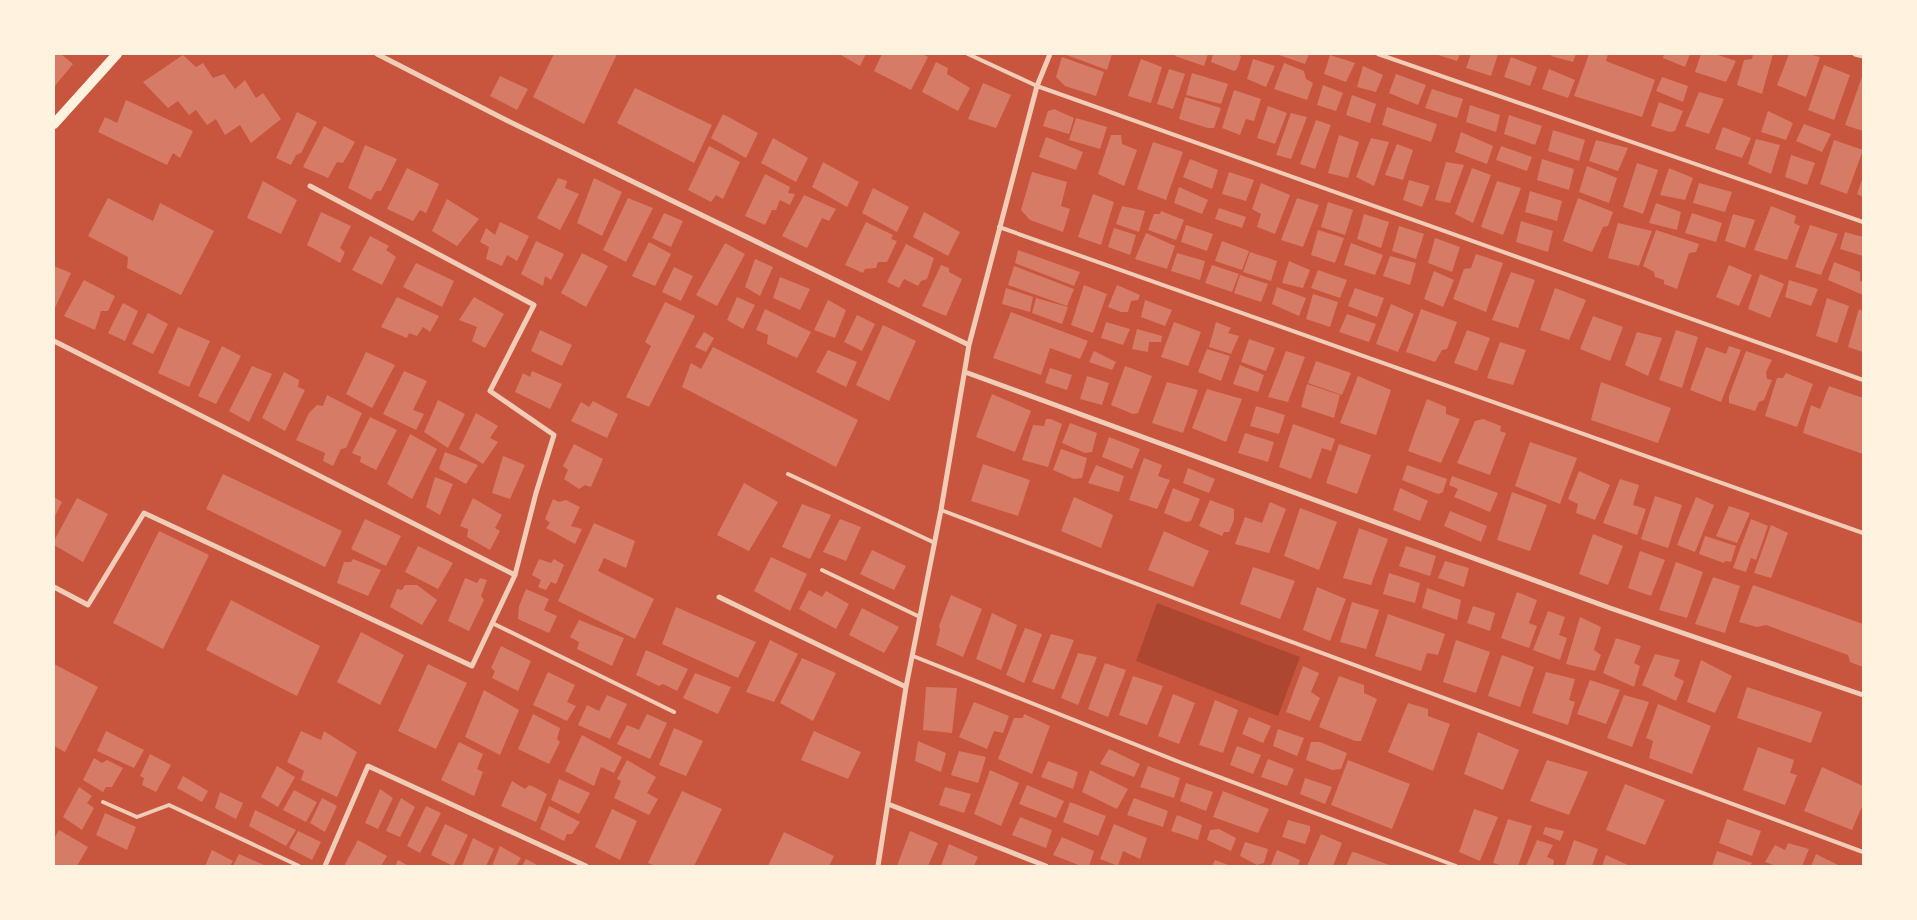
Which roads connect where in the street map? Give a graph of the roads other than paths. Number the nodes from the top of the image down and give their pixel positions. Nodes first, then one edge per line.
1 (117, 54) edge
2 (377, 54) edge
3 (968, 54) edge
4 (1050, 54) edge
5 (1378, 54) edge
6 (1856, 54) edge
7 (1863, 56) edge
8 (1037, 86) junction
9 (54, 124) edge
10 (310, 186) dead end
11 (1863, 222) edge
12 (999, 226) junction
13 (54, 341) edge
14 (969, 345) junction
15 (965, 372) junction
16 (1863, 380) edge
17 (788, 474) dead end
18 (941, 510) junction
19 (1863, 534) edge
20 (934, 543) junction
21 (822, 570) dead end
22 (515, 575) junction
23 (54, 587) edge
24 (719, 597) dead end
25 (920, 617) junction
26 (492, 623) junction
27 (913, 656) junction
28 (906, 687) junction
29 (1863, 695) edge
30 (674, 712) dead end
31 (103, 802) dead end
32 (888, 804) junction
33 (1863, 852) edge
34 (299, 866) edge
35 (325, 866) edge
36 (586, 866) edge
37 (878, 866) edge
38 (1046, 866) edge
39 (1456, 866) edge

1 - 9 main road
2 - 14 street
3 - 8 lane
4 - 8 street
5 - 11 lane
6 - 7 street
8 - 12 street
8 - 16 lane
10 - 22 street
12 - 14 street
12 - 19 lane
13 - 22 street
14 - 15 street
15 - 18 street
15 - 29 street
17 - 20 lane
18 - 20 street
18 - 33 lane
20 - 25 street
21 - 25 lane
22 - 26 street
23 - 26 street
24 - 28 street
25 - 27 street
26 - 30 lane
27 - 28 street
27 - 39 lane
28 - 32 street
31 - 34 lane
32 - 37 street
32 - 38 street
35 - 36 street

